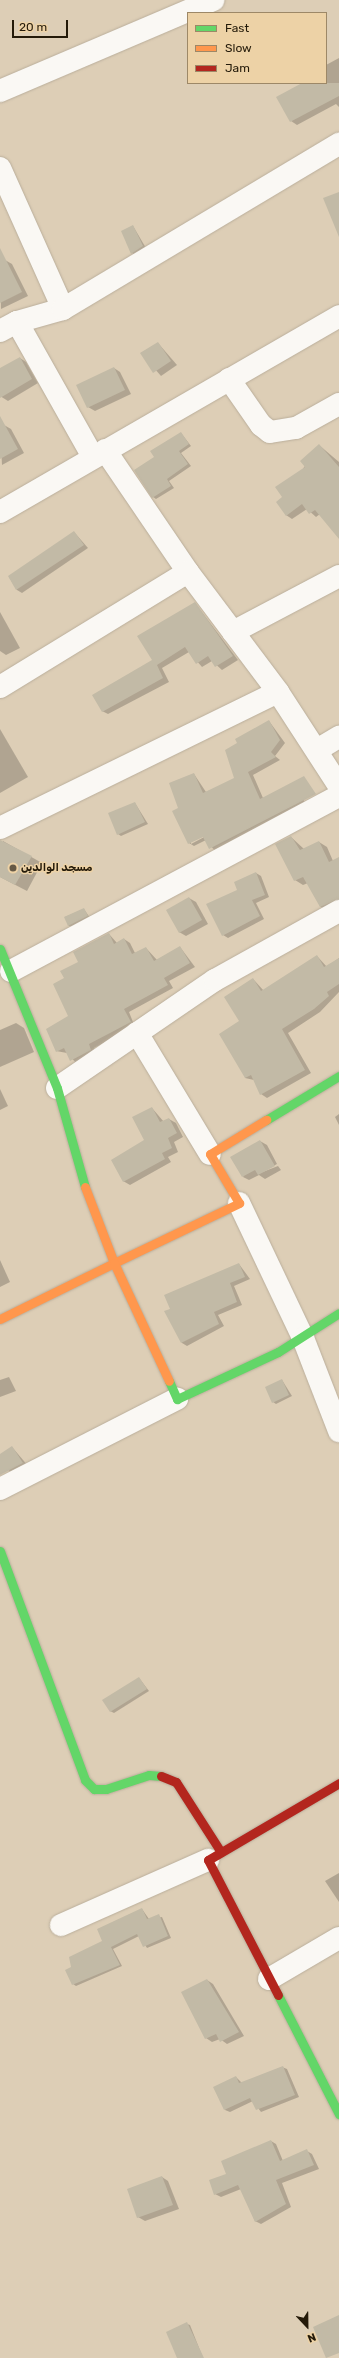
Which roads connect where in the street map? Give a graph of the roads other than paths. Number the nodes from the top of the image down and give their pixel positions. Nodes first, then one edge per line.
1 (214, 0) edge
2 (0, 91) edge
3 (339, 144) edge
4 (0, 168) edge
5 (63, 309) junction
6 (339, 316) edge
7 (9, 326) edge
8 (229, 379) junction
9 (339, 404) edge
10 (99, 454) junction
11 (0, 512) edge
12 (188, 572) junction
13 (339, 576) edge
14 (233, 632) junction
15 (0, 687) edge
16 (278, 692) junction
17 (339, 737) edge
18 (316, 750) junction
19 (339, 786) edge
20 (339, 796) edge
21 (0, 828) edge
22 (339, 911) edge
23 (0, 949) edge
24 (11, 971) junction
25 (137, 1033) junction
26 (339, 1076) edge
27 (57, 1088) junction
28 (210, 1154) junction
29 (240, 1203) junction
30 (114, 1263) junction
31 (339, 1313) edge
32 (0, 1319) edge
33 (303, 1338) junction
34 (177, 1399) junction
35 (339, 1431) edge
36 (0, 1489) edge
37 (0, 1551) edge
38 (339, 1783) edge
39 (215, 1856) junction
40 (61, 1925) dead end
41 (339, 1938) edge
42 (270, 1979) junction
43 (339, 2114) edge

1 - 2 street
3 - 5 street
4 - 5 street
5 - 7 street
6 - 8 street
7 - 10 street
8 - 9 street
8 - 10 street
10 - 11 street
10 - 12 street
12 - 14 street
12 - 15 street
13 - 14 street
14 - 16 street
16 - 18 street
16 - 21 street
17 - 18 street
18 - 19 street
20 - 24 street
22 - 25 street
23 - 24 street
24 - 27 street
25 - 27 street
25 - 28 street
26 - 28 street
27 - 30 street
28 - 29 street
29 - 30 street
29 - 33 street
30 - 32 street
30 - 34 street
31 - 33 street
33 - 34 street
33 - 35 street
34 - 36 street
37 - 39 street
38 - 39 street
39 - 40 street
39 - 42 street
41 - 42 street
42 - 43 street

